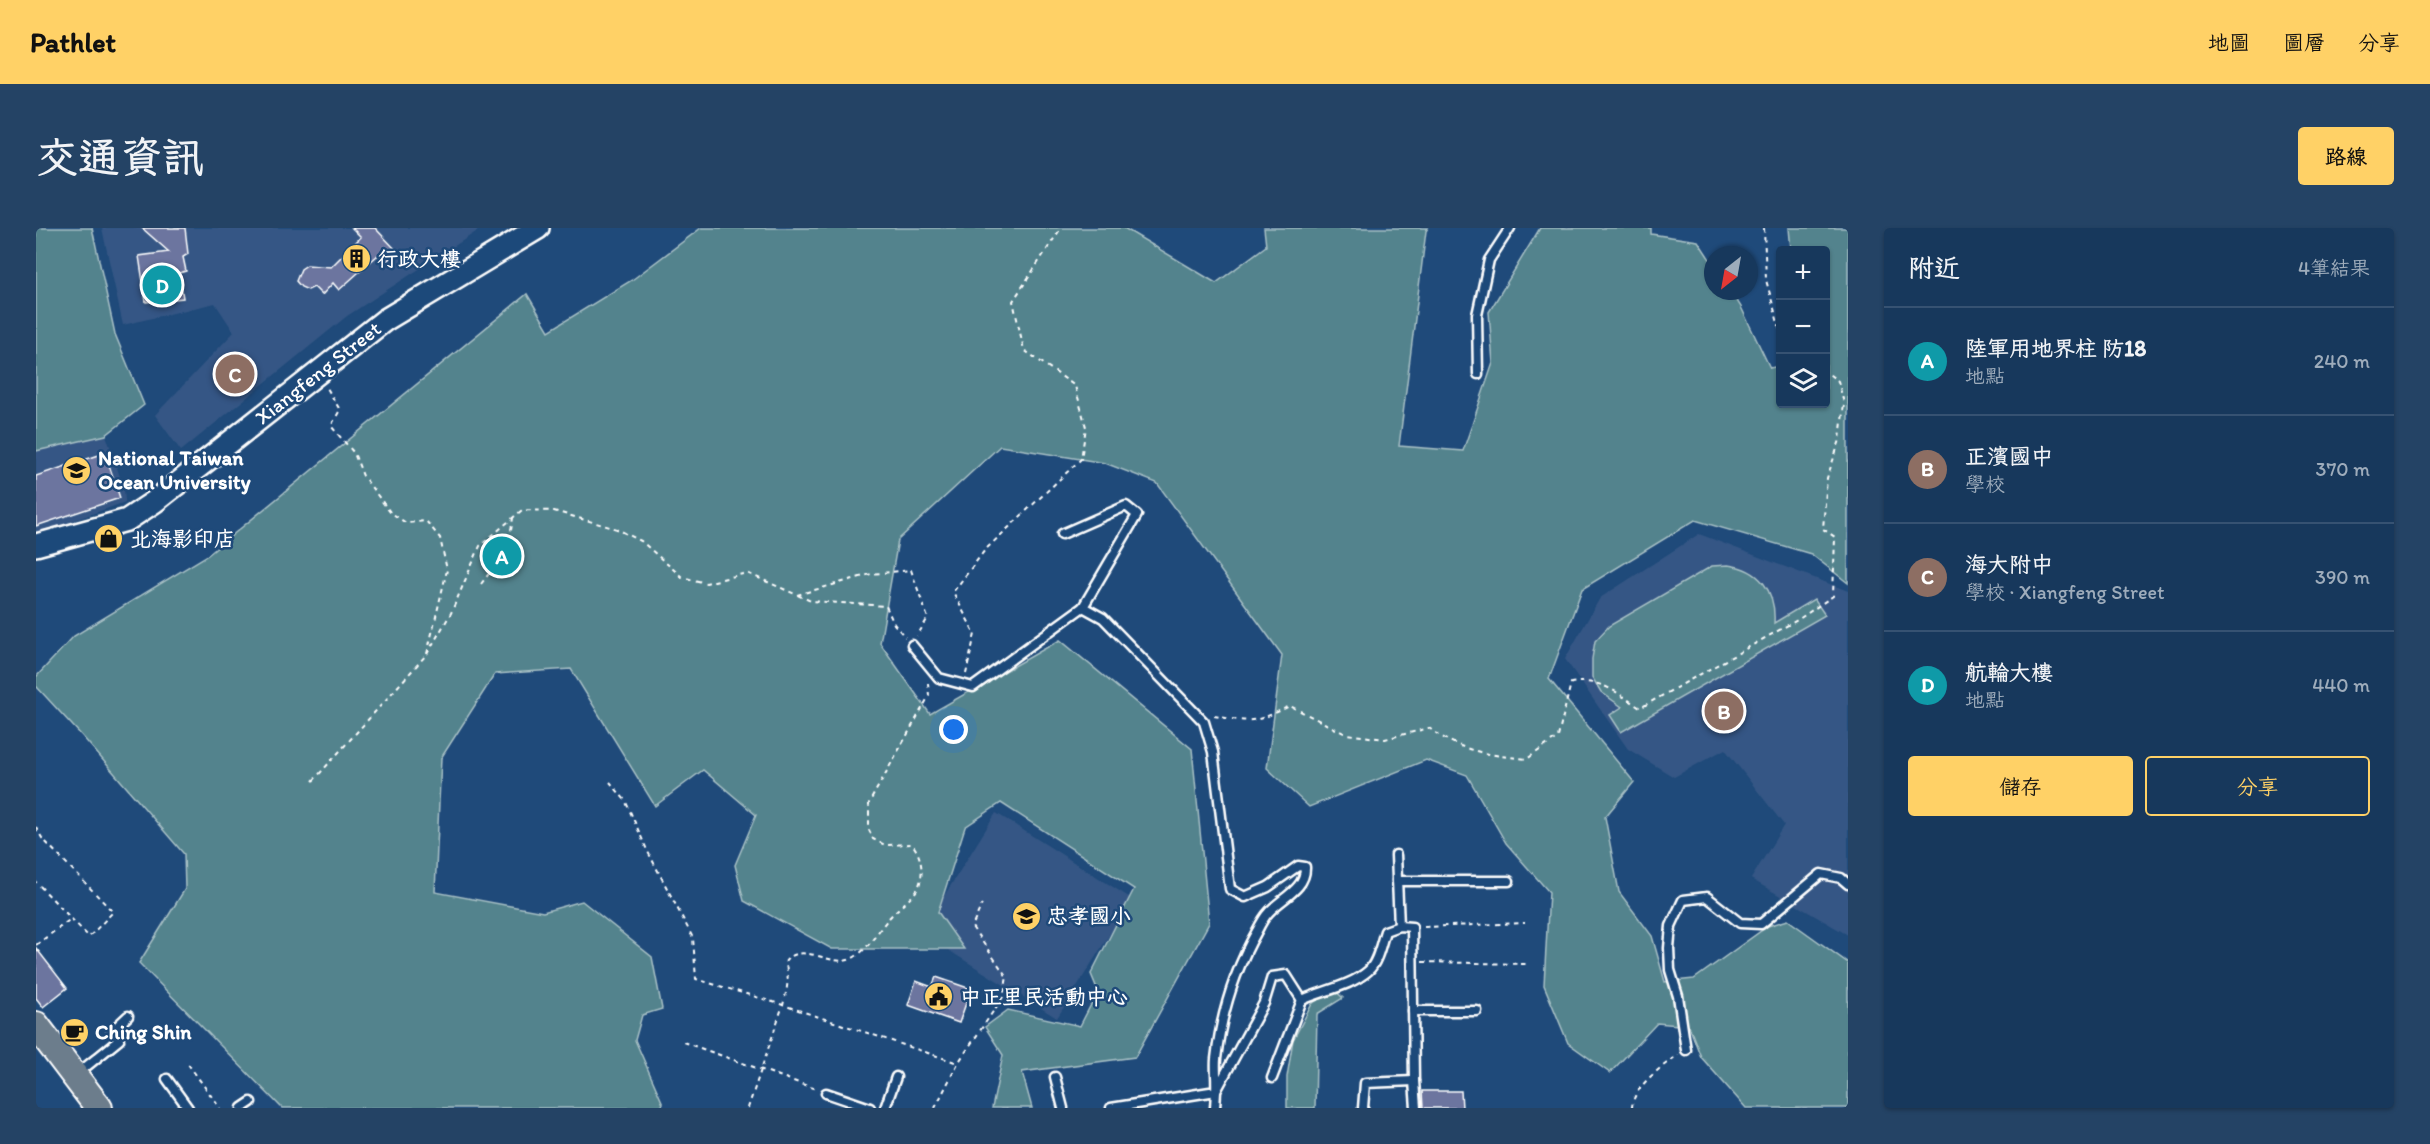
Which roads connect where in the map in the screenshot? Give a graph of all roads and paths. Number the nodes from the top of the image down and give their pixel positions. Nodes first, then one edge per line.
1 (538, 228) edge
2 (1061, 228) edge
3 (1510, 228) edge
4 (1764, 228) edge
5 (1776, 316) edge
6 (1478, 374) dead end
7 (314, 375) junction
8 (1830, 375) edge
9 (513, 518) junction
10 (1062, 534) dead end
11 (36, 545) edge
12 (482, 584) dead end
13 (797, 595) junction
14 (1083, 607) junction
15 (912, 645) junction
16 (427, 654) junction
17 (926, 662) junction
18 (964, 685) junction
19 (1205, 714) dead end
20 (313, 781) dead end
21 (610, 782) dead end
22 (36, 827) edge
23 (1396, 855) dead end
24 (1397, 881) junction
25 (1509, 881) dead end
26 (36, 882) edge
27 (1848, 884) edge
28 (982, 904) dead end
29 (72, 918) junction
30 (1525, 924) dead end
31 (1399, 926) junction
32 (1412, 927) junction
33 (36, 945) edge
34 (1413, 962) junction
35 (1526, 964) dead end
36 (1302, 1000) junction
37 (783, 1005) junction
38 (1413, 1011) junction
39 (1477, 1011) dead end
40 (129, 1016) dead end
41 (38, 1033) edge
42 (683, 1042) dead end
43 (1686, 1050) joint
44 (958, 1063) junction
45 (188, 1064) dead end
46 (762, 1071) junction
47 (74, 1076) junction
48 (896, 1077) dead end
49 (1055, 1077) dead end
50 (1272, 1078) dead end
51 (167, 1079) dead end
52 (1414, 1081) junction
53 (1216, 1091) junction
54 (826, 1093) joint
55 (251, 1102) dead end
56 (99, 1108) edge
57 (188, 1108) edge
58 (220, 1108) edge
59 (242, 1108) edge
60 (748, 1108) edge
61 (870, 1108) edge
62 (885, 1108) edge
63 (935, 1108) edge
64 (1063, 1108) edge
65 (1111, 1108) edge
66 (1215, 1108) edge
67 (1363, 1108) edge
68 (1416, 1108) edge
69 (1632, 1108) edge

1 - 7 street, Xiangfeng Street
2 - 18 path
3 - 6 lane
4 - 5 path
7 - 11 street, Xiangfeng Street
7 - 16 path
8 - 19 path
9 - 12 path
9 - 13 path
9 - 16 path
10 - 14 lane
13 - 15 path
13 - 15 path
14 - 18 lane
14 - 53 lane
15 - 17 lane
16 - 20 path
17 - 18 lane
17 - 37 path
21 - 37 path
22 - 29 path
23 - 24 lane
24 - 25 lane
24 - 31 lane
26 - 29 path
27 - 43 lane
28 - 44 path
29 - 33 path
30 - 32 path
31 - 32 lane
31 - 36 lane
32 - 34 lane
34 - 35 path
34 - 38 lane
36 - 50 lane
36 - 53 lane
37 - 44 path
37 - 46 path
38 - 39 lane
38 - 52 lane
40 - 47 lane
41 - 47 main road
42 - 46 path
43 - 69 path
44 - 63 path
45 - 58 path
46 - 54 path
46 - 60 path
47 - 56 main road
48 - 62 lane
49 - 64 lane
51 - 57 lane
52 - 67 lane
52 - 68 lane
53 - 65 lane
53 - 66 lane
54 - 61 lane
55 - 59 lane

